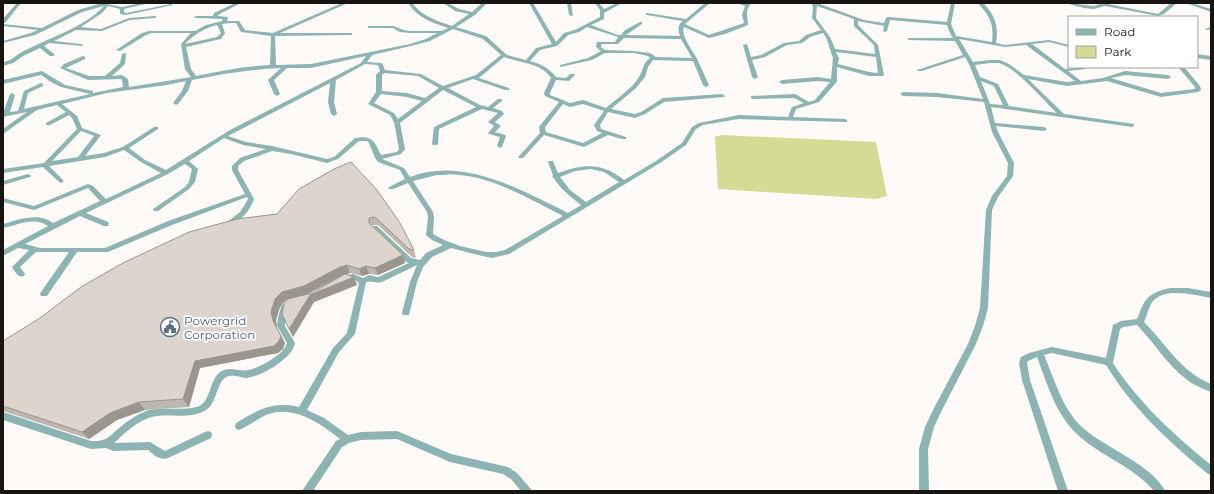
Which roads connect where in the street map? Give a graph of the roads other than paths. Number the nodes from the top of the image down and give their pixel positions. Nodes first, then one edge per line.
1 (19, 3) edge
2 (148, 3) edge
3 (239, 3) edge
4 (346, 3) edge
5 (410, 3) edge
6 (445, 3) edge
7 (486, 3) edge
8 (531, 3) edge
9 (569, 3) edge
10 (597, 3) edge
11 (620, 3) edge
12 (708, 3) edge
13 (739, 3) edge
14 (953, 3) edge
15 (980, 3) edge
16 (1070, 3) edge
17 (1175, 3) edge
18 (1188, 3) edge
19 (103, 4) edge
20 (749, 4) edge
21 (1106, 4) edge
22 (172, 5) dead end
23 (122, 8) junction
24 (1209, 11) edge
25 (602, 12) junction
26 (473, 14) junction
27 (647, 14) dead end
28 (571, 15) dead end
29 (1155, 16) edge
30 (155, 17) dead end
31 (196, 17) dead end
32 (215, 17) junction
33 (856, 18) junction
34 (684, 22) junction
35 (222, 23) junction
36 (640, 23) dead end
37 (3, 24) edge
38 (949, 24) junction
39 (586, 25) junction
40 (886, 25) junction
41 (370, 27) dead end
42 (452, 27) junction
43 (74, 28) junction
44 (44, 29) junction
45 (824, 31) junction
46 (885, 31) dead end
47 (195, 32) junction
48 (442, 32) junction
49 (275, 34) junction
50 (350, 34) dead end
51 (622, 37) junction
52 (683, 38) junction
53 (909, 39) dead end
54 (956, 39) junction
55 (3, 42) edge
56 (50, 42) junction
57 (994, 43) junction
58 (1028, 44) junction
59 (81, 45) dead end
60 (555, 45) junction
61 (41, 46) junction
62 (184, 46) junction
63 (745, 46) dead end
64 (1068, 46) edge
65 (118, 50) dead end
66 (833, 50) junction
67 (604, 51) junction
68 (124, 54) dead end
69 (370, 54) junction
70 (52, 55) dead end
71 (504, 55) junction
72 (967, 55) junction
73 (877, 56) junction
74 (1198, 56) edge
75 (83, 58) dead end
76 (654, 58) junction
77 (1204, 58) junction
78 (1211, 58) edge
79 (750, 59) junction
80 (695, 60) junction
81 (528, 61) junction
82 (1211, 61) edge
83 (366, 63) junction
84 (1067, 63) dead end
85 (3, 64) edge
86 (972, 64) junction
87 (836, 65) junction
88 (1058, 65) junction
89 (562, 66) dead end
90 (273, 67) junction
91 (285, 67) junction
92 (1078, 68) edge
93 (1182, 68) edge
94 (920, 70) dead end
95 (1065, 70) junction
96 (382, 71) junction
97 (572, 75) dead end
98 (1022, 76) junction
99 (754, 77) dead end
100 (1168, 77) dead end
101 (106, 78) junction
102 (192, 78) junction
103 (475, 78) junction
104 (554, 78) junction
105 (977, 78) junction
106 (1101, 79) junction
107 (333, 80) junction
108 (834, 80) junction
109 (3, 82) edge
110 (782, 82) dead end
111 (1080, 83) junction
112 (41, 85) dead end
113 (706, 85) dead end
114 (126, 87) junction
115 (442, 88) junction
116 (507, 89) dead end
117 (97, 92) junction
118 (379, 92) junction
119 (277, 94) dead end
120 (904, 94) dead end
121 (12, 95) dead end
122 (722, 96) dead end
123 (754, 97) dead end
124 (426, 100) junction
125 (500, 100) dead end
126 (562, 102) junction
127 (58, 103) junction
128 (176, 103) dead end
129 (987, 103) junction
130 (810, 104) junction
131 (481, 107) junction
132 (1007, 107) junction
133 (35, 109) junction
134 (489, 109) junction
135 (607, 110) junction
136 (20, 112) junction
137 (70, 113) junction
138 (334, 114) dead end
139 (5, 115) edge
140 (1062, 115) junction
141 (790, 118) junction
142 (845, 121) dead end
143 (397, 122) junction
144 (48, 124) dead end
145 (992, 124) junction
146 (1132, 125) dead end
147 (156, 128) dead end
148 (1044, 129) dead end
149 (80, 130) junction
150 (3, 132) edge
151 (608, 132) junction
152 (543, 133) junction
153 (223, 136) junction
154 (624, 138) dead end
155 (435, 144) dead end
156 (500, 146) dead end
157 (124, 148) junction
158 (272, 148) junction
159 (521, 157) dead end
160 (81, 158) junction
161 (378, 158) junction
162 (186, 161) junction
163 (552, 162) dead end
164 (45, 165) junction
165 (3, 171) edge
166 (166, 173) junction
167 (28, 176) dead end
168 (555, 176) junction
169 (408, 180) junction
170 (61, 181) dead end
171 (623, 182) junction
172 (3, 183) edge
173 (391, 188) dead end
174 (247, 195) junction
175 (3, 200) edge
176 (105, 202) junction
177 (585, 204) junction
178 (156, 209) dead end
179 (79, 214) junction
180 (567, 215) junction
181 (106, 224) dead end
182 (3, 226) edge
183 (52, 226) junction
184 (220, 226) edge
185 (375, 228) edge
186 (16, 245) junction
187 (451, 245) junction
188 (34, 249) junction
189 (74, 250) junction
190 (3, 252) edge
191 (420, 263) junction
192 (21, 274) dead end
193 (362, 280) junction
194 (336, 283) edge
195 (44, 294) dead end
196 (1211, 295) edge
197 (292, 301) edge
198 (406, 313) dead end
199 (1139, 322) junction
200 (1039, 353) junction
201 (1104, 362) junction
202 (1211, 388) edge
203 (301, 412) junction
204 (3, 416) edge
205 (239, 426) dead end
206 (208, 435) dead end
207 (347, 439) junction
208 (106, 444) junction
209 (1211, 471) edge
210 (307, 491) edge
211 (526, 491) edge
212 (924, 491) edge
213 (1063, 491) edge
214 (1160, 491) edge

1 - 37 street
2 - 23 street
3 - 32 street
4 - 49 street
5 - 42 street
6 - 26 street
7 - 26 street
8 - 60 street
9 - 28 street
10 - 25 street
11 - 25 street
12 - 34 street
13 - 20 street
14 - 38 street
15 - 57 street
16 - 21 street
17 - 29 street
18 - 24 street
19 - 23 street
19 - 43 street
19 - 44 street
20 - 34 street
21 - 29 street
22 - 23 street
25 - 39 street
26 - 42 street
27 - 34 street
30 - 43 street
31 - 32 street
32 - 35 street
33 - 40 street
33 - 45 street
33 - 73 street
34 - 52 street
35 - 47 street
35 - 49 street
35 - 62 street
36 - 51 street
37 - 44 street
38 - 40 street
38 - 54 street
39 - 51 street
39 - 60 street
40 - 46 street
41 - 48 street
42 - 48 street
42 - 71 street
43 - 56 street
44 - 55 street
45 - 66 street
45 - 79 street
47 - 62 street
47 - 65 street
48 - 69 street
49 - 50 street
49 - 90 street
51 - 52 street
51 - 67 street
52 - 80 street
53 - 54 street
54 - 57 street
54 - 72 street
56 - 59 street
56 - 61 street
57 - 58 street
58 - 64 street
58 - 88 street
60 - 81 street
61 - 70 street
61 - 85 street
62 - 102 street
63 - 79 street
66 - 73 street
66 - 87 street
67 - 76 street
67 - 89 street
68 - 101 street
69 - 83 street
69 - 91 street
71 - 81 street
71 - 103 street
72 - 86 street
72 - 94 street
73 - 87 street
74 - 77 street
75 - 101 street
76 - 80 street
76 - 135 street
77 - 78 street
77 - 82 street
79 - 99 street
80 - 113 street
81 - 104 street
83 - 96 street
83 - 107 street
84 - 88 street
86 - 98 street
86 - 105 street
87 - 108 street
88 - 95 street
90 - 91 street
90 - 102 street
91 - 119 street
92 - 95 street
93 - 106 street
95 - 111 street
96 - 115 street
96 - 118 street
97 - 104 street
98 - 111 street
98 - 140 street
100 - 106 street
101 - 114 street
102 - 114 street
102 - 128 street
103 - 115 street
103 - 116 street
104 - 126 street
105 - 129 street
105 - 132 street
106 - 111 street
107 - 138 street
107 - 153 street
108 - 110 street
108 - 130 street
109 - 117 street
112 - 136 street
114 - 117 street
115 - 124 street
115 - 131 street
117 - 127 street
118 - 124 street
118 - 143 street
120 - 129 street
121 - 139 street
122 - 135 street
123 - 130 street
124 - 143 street
125 - 134 street
126 - 135 street
126 - 152 street
127 - 133 street
127 - 137 street
129 - 132 street
129 - 145 street
130 - 141 street
131 - 134 street
131 - 155 street
132 - 140 street
133 - 136 street
133 - 150 street
134 - 156 street
135 - 151 street
136 - 139 street
137 - 144 street
137 - 149 street
140 - 146 street
141 - 142 street
141 - 171 street
143 - 161 street
145 - 148 street
145 - 212 street
147 - 157 street
149 - 160 street
149 - 164 street
151 - 152 street
151 - 154 street
152 - 159 street
153 - 158 street
153 - 162 street
157 - 160 street
157 - 166 street
158 - 161 street
158 - 174 street
160 - 164 street
161 - 169 street
162 - 166 street
162 - 178 street
163 - 168 street
164 - 165 street
164 - 170 street
166 - 176 street
167 - 172 street
168 - 171 street
168 - 177 street
169 - 173 street
169 - 180 street
169 - 187 street
171 - 177 street
174 - 184 street
174 - 189 street
175 - 176 street
176 - 179 street
177 - 180 street
179 - 181 street
179 - 183 street
180 - 187 street
182 - 183 street
183 - 186 street
185 - 191 street
186 - 188 street
186 - 190 street
187 - 191 street
188 - 189 street
188 - 192 street
189 - 195 street
191 - 193 street
191 - 198 street
193 - 194 street
193 - 203 street
196 - 199 street
197 - 208 street
199 - 201 street
199 - 202 street
200 - 201 street
200 - 213 street
200 - 214 street
201 - 209 street
203 - 205 street
203 - 207 street
204 - 208 street
206 - 208 street
207 - 210 street
207 - 211 street

